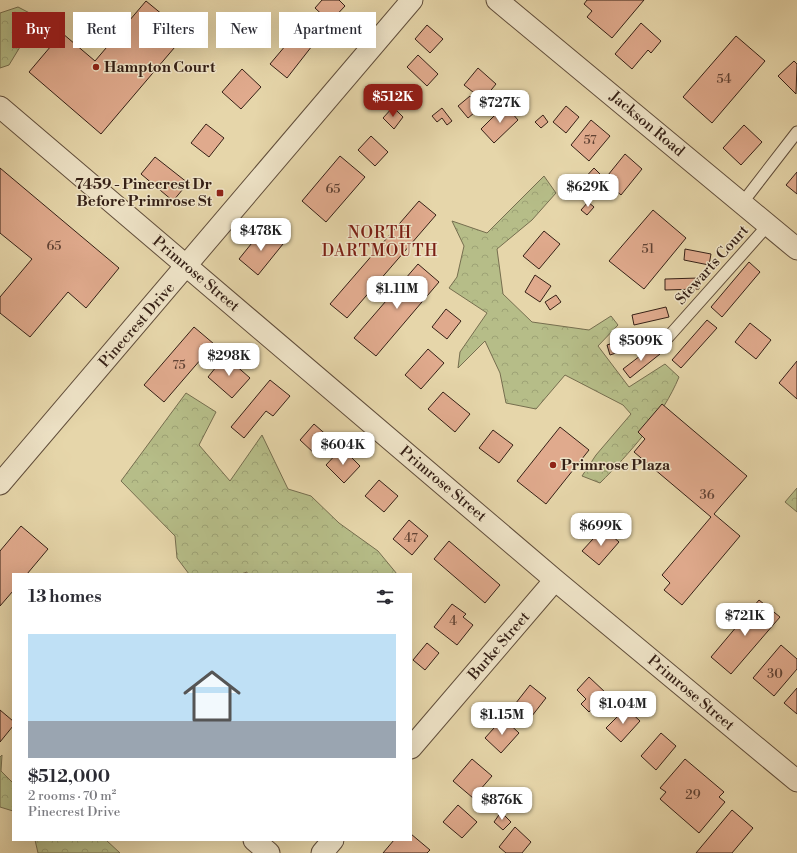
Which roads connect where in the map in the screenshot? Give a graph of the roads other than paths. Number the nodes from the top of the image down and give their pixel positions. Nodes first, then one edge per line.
1 (412, 0) edge
2 (497, 0) edge
3 (0, 107) edge
4 (797, 132) edge
5 (742, 202) junction
6 (769, 224) junction
7 (797, 249) edge
8 (187, 266) junction
9 (662, 344) dead end
10 (0, 484) edge
11 (555, 580) junction
12 (412, 747) edge
13 (797, 781) edge
14 (255, 841) edge
15 (332, 841) edge
16 (269, 853) edge
17 (322, 853) edge

1 - 8 street, Pinecrest Drive
2 - 5 street, Jackson Road
3 - 8 street, Primrose Street
4 - 5 lane
5 - 6 street, Jackson Road
6 - 7 street, Jackson Road
6 - 9 lane, Stewarts Court
8 - 10 street, Pinecrest Drive
8 - 11 street, Primrose Street
11 - 12 street, Burke Street
11 - 13 street, Primrose Street
14 - 16 street
15 - 17 street

